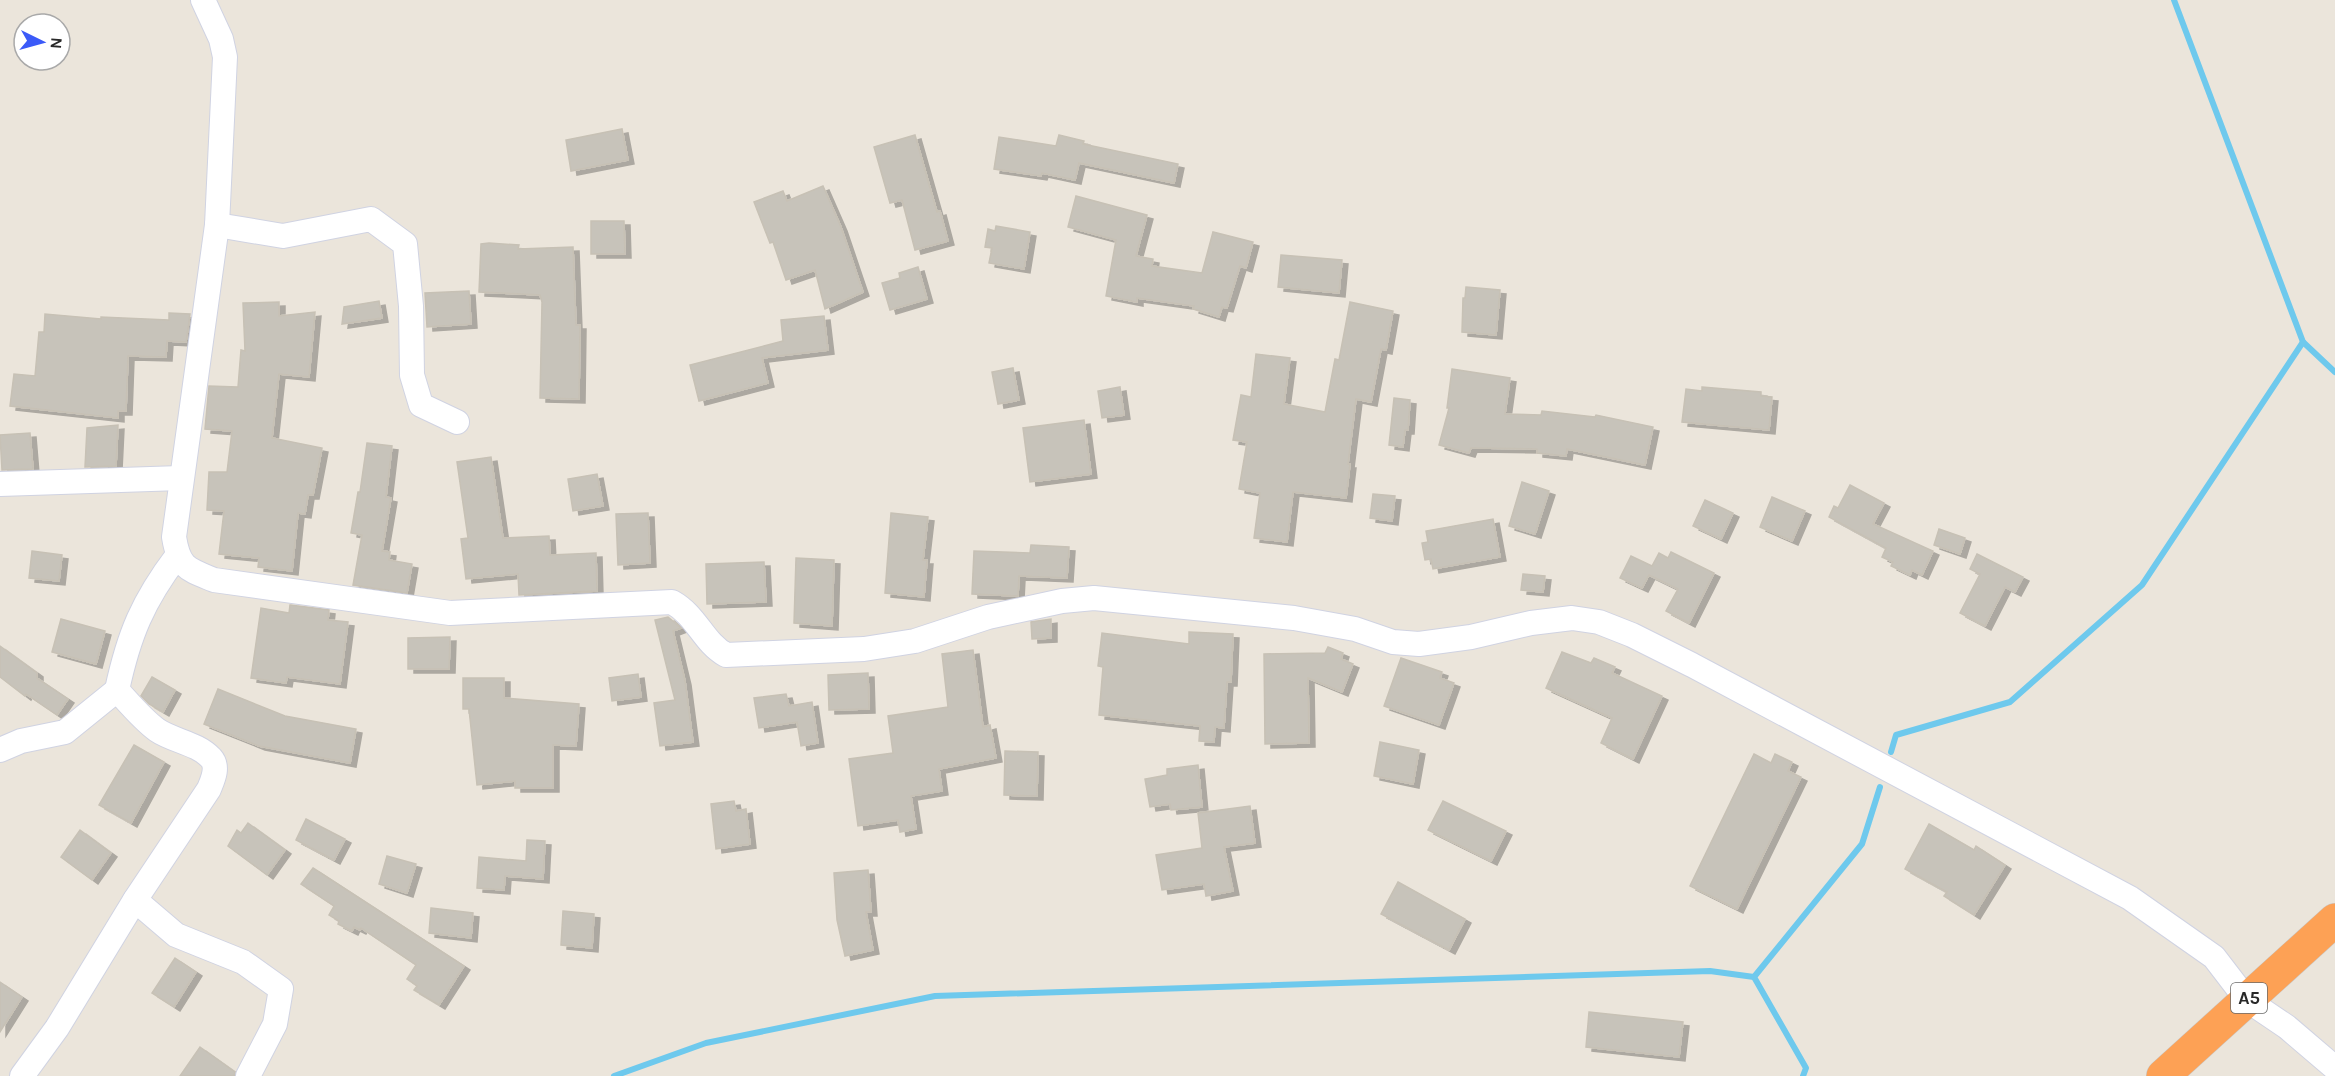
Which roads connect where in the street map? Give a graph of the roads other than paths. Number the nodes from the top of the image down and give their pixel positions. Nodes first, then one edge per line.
1 (203, 0) edge
2 (217, 225) junction
3 (457, 422) dead end
4 (181, 478) junction
5 (0, 484) edge
6 (177, 556) junction
7 (117, 690) junction
8 (0, 750) edge
9 (135, 900) junction
10 (2335, 920) edge
11 (2247, 1000) junction
12 (2335, 1068) edge
13 (22, 1076) edge
14 (248, 1076) edge
15 (2163, 1076) edge

1 - 2 street
2 - 3 street
2 - 4 street
4 - 5 street
4 - 6 street
6 - 7 street
6 - 11 street
7 - 8 street
7 - 9 street
9 - 13 street
9 - 14 street
10 - 11 highway, A5
11 - 12 street
11 - 15 highway, A5

